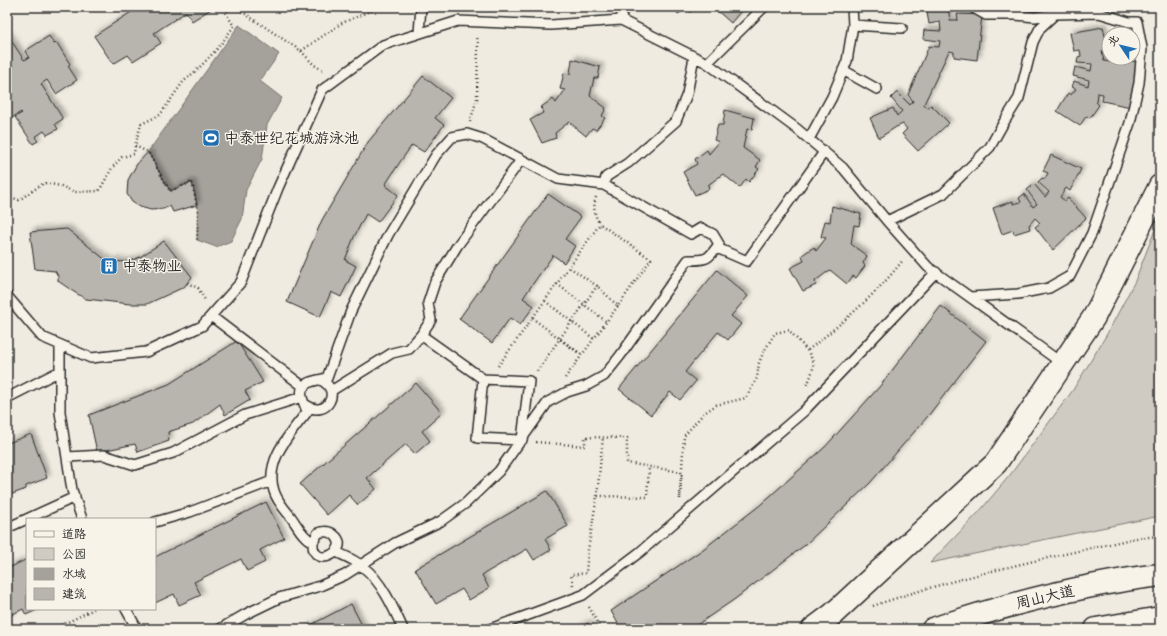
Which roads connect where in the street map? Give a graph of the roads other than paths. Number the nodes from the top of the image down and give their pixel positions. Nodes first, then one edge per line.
1 (421, 7) edge
2 (623, 7) edge
3 (764, 7) edge
4 (852, 7) edge
5 (972, 7) edge
6 (1055, 14) junction
7 (621, 20) junction
8 (853, 25) junction
9 (902, 28) dead end
10 (419, 33) junction
11 (694, 57) junction
12 (706, 63) junction
13 (843, 70) junction
14 (877, 89) dead end
15 (809, 139) junction
16 (824, 152) junction
17 (521, 160) junction
18 (604, 185) junction
19 (1160, 186) edge
20 (887, 221) junction
21 (716, 248) junction
22 (936, 272) junction
23 (7, 296) edge
24 (970, 297) junction
25 (211, 316) junction
26 (421, 335) junction
27 (60, 345) junction
28 (1063, 364) junction
29 (60, 370) junction
30 (486, 379) junction
31 (326, 383) junction
32 (304, 387) junction
33 (7, 398) edge
34 (307, 406) junction
35 (522, 440) junction
36 (67, 457) junction
37 (272, 481) junction
38 (74, 497) junction
39 (29, 518) edge
40 (82, 518) edge
41 (26, 519) edge
42 (156, 522) edge
43 (7, 528) edge
44 (313, 542) junction
45 (336, 552) junction
46 (360, 564) junction
47 (1160, 575) edge
48 (127, 610) edge
49 (1160, 618) edge
50 (137, 629) edge
51 (220, 629) edge
52 (403, 629) edge
53 (490, 629) edge
54 (813, 629) edge
55 (933, 629) edge
56 (1096, 629) edge

1 - 10 lane
2 - 7 lane
3 - 12 lane
4 - 8 lane
5 - 6 lane
6 - 20 lane
6 - 24 lane
7 - 10 lane
7 - 11 lane
8 - 9 lane
8 - 13 lane
10 - 25 lane
11 - 12 lane
11 - 18 lane
12 - 15 lane
13 - 14 lane
13 - 15 lane
15 - 16 lane
16 - 20 lane
16 - 21 lane
17 - 18 lane
17 - 26 lane
17 - 31 lane
18 - 21 lane
19 - 28 main road
20 - 22 lane
21 - 35 lane
22 - 24 lane
22 - 53 lane
23 - 27 lane
24 - 28 lane
25 - 27 lane
25 - 32 lane
26 - 30 lane
26 - 31 lane
27 - 29 lane
28 - 54 main road
29 - 33 lane
29 - 36 lane
30 - 35 lane
30 - 35 lane
31 - 32 lane
31 - 34 lane
32 - 34 lane
34 - 36 lane
34 - 37 lane
35 - 46 lane
36 - 38 lane
37 - 42 lane
37 - 44 lane
38 - 39 lane
38 - 40 lane
41 - 43 lane
44 - 45 lane
44 - 45 lane
45 - 46 lane
46 - 51 lane
46 - 52 lane
47 - 55 main road, 周山大道
48 - 50 lane
49 - 56 main road

